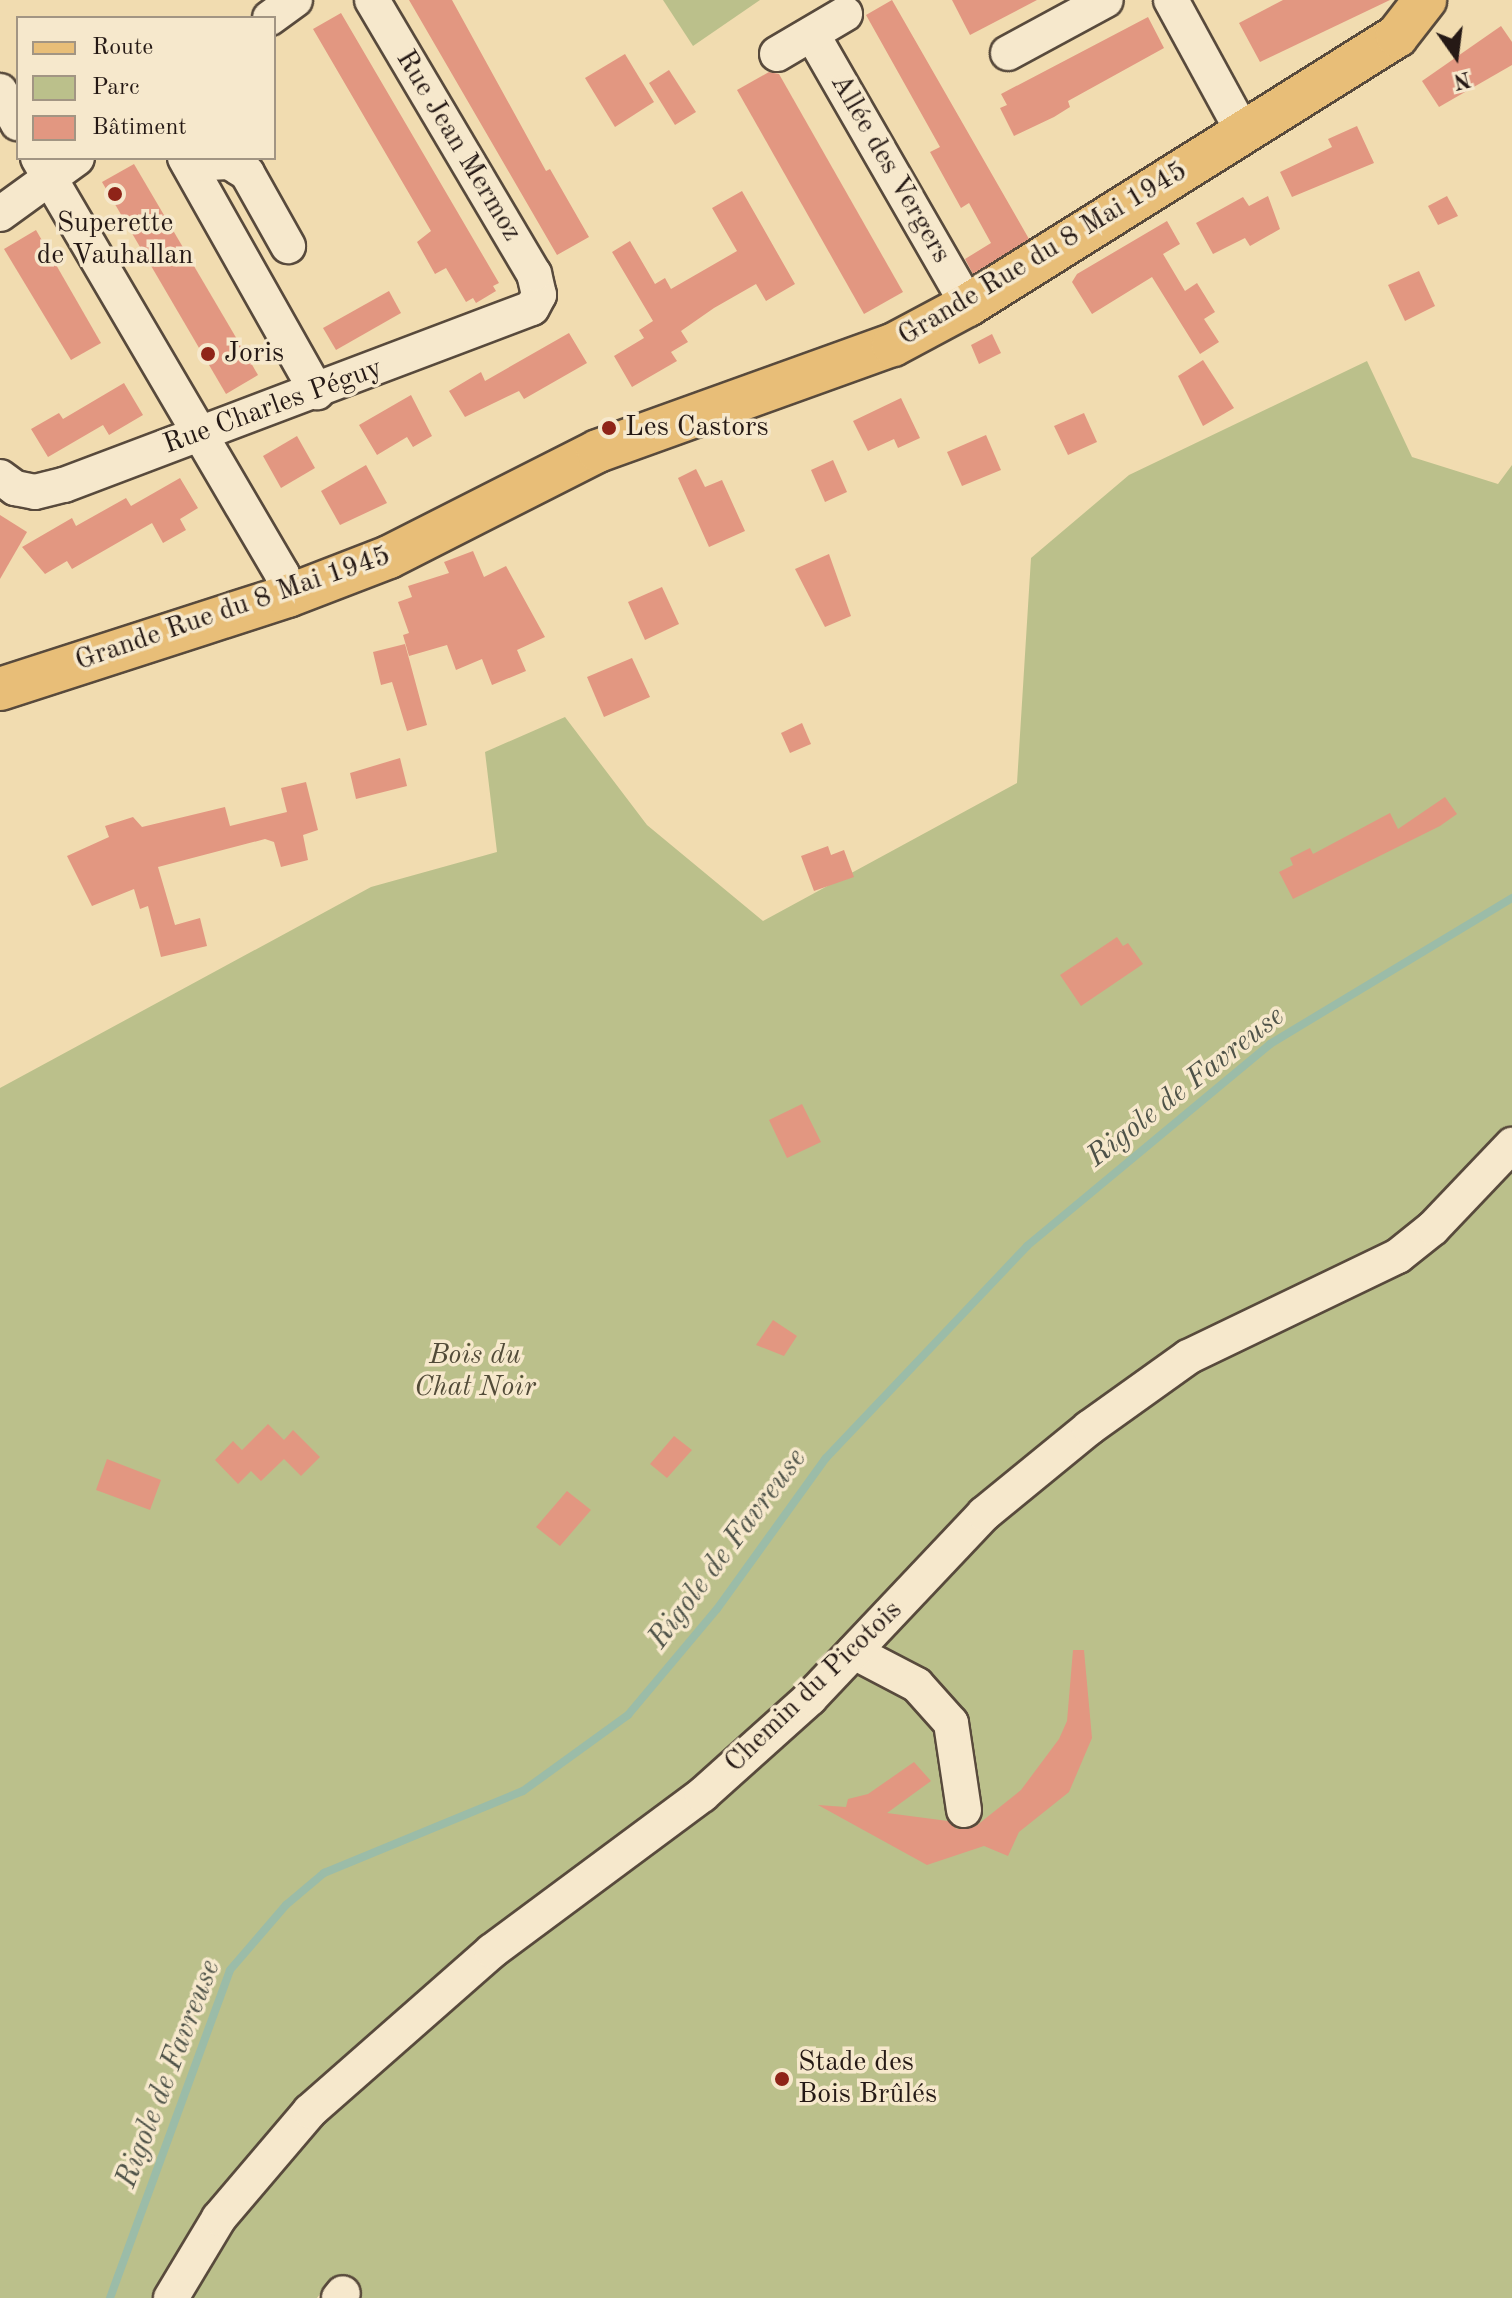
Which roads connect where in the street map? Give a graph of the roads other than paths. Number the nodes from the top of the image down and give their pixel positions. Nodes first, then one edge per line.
1 (295, 0) edge
2 (372, 0) edge
3 (1106, 0) edge
4 (1171, 0) edge
5 (1425, 0) edge
6 (845, 14) dead end
7 (273, 16) edge
8 (812, 34) junction
9 (1008, 53) dead end
10 (777, 54) dead end
11 (0, 91) edge
12 (16, 119) edge
13 (1243, 132) junction
14 (70, 160) edge
15 (187, 161) edge
16 (44, 168) edge
17 (0, 214) edge
18 (288, 246) dead end
19 (539, 295) joint
20 (968, 305) junction
21 (317, 392) junction
22 (201, 433) junction
23 (0, 477) edge
24 (288, 596) junction
25 (0, 689) edge
26 (1512, 1145) edge
27 (854, 1652) junction
28 (964, 1810) dead end
29 (171, 2298) edge

1 - 7 street
2 - 19 street, Rue Jean Mermoz
3 - 9 street
4 - 13 street
5 - 13 main road, Grande Rue du 8 Mai 1945
6 - 8 street
8 - 10 street
8 - 20 street, Allée des Vergers
11 - 12 street
13 - 20 main road, Grande Rue du 8 Mai 1945
14 - 16 street
15 - 18 street
15 - 21 street
16 - 17 street
16 - 22 street
19 - 21 street, Rue Charles Péguy
20 - 24 main road, Grande Rue du 8 Mai 1945
21 - 22 street, Rue Charles Péguy
22 - 23 street, Rue Charles Péguy
22 - 24 street
24 - 25 main road, Grande Rue du 8 Mai 1945
26 - 27 street, Chemin du Picotois
27 - 28 street
27 - 29 street, Chemin du Picotois

